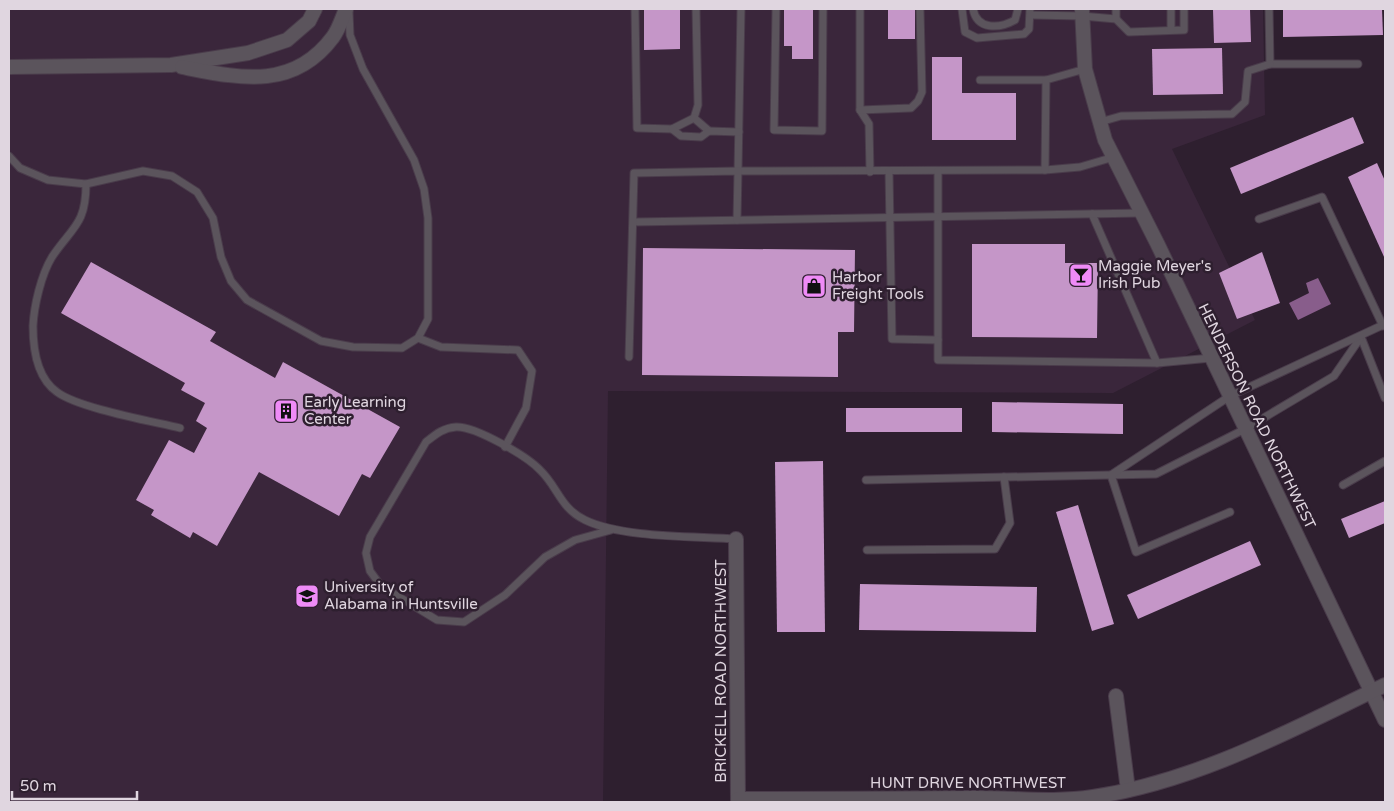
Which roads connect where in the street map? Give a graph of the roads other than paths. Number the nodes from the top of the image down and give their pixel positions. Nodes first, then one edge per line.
1 (315, 9) edge
2 (347, 9) edge
3 (635, 9) edge
4 (696, 9) edge
5 (741, 9) edge
6 (776, 9) edge
7 (823, 9) edge
8 (860, 9) edge
9 (920, 9) edge
10 (962, 9) edge
11 (973, 9) edge
12 (1018, 9) edge
13 (1117, 9) edge
14 (1171, 9) edge
15 (1184, 9) edge
16 (1269, 9) edge
17 (1030, 12) edge
18 (1082, 12) edge
19 (1116, 19) junction
20 (1171, 30) junction
21 (1270, 64) junction
22 (1358, 64) dead end
23 (172, 65) junction
24 (9, 67) edge
25 (1085, 69) junction
26 (980, 80) dead end
27 (1046, 80) junction
28 (860, 110) junction
29 (694, 118) junction
30 (1100, 122) junction
31 (672, 129) junction
32 (709, 131) junction
33 (739, 132) junction
34 (9, 156) edge
35 (1114, 157) junction
36 (1045, 170) junction
37 (738, 171) junction
38 (889, 171) junction
39 (938, 171) junction
40 (870, 172) junction
41 (86, 184) junction
42 (1142, 212) junction
43 (1092, 214) junction
44 (892, 218) junction
45 (939, 218) junction
46 (1259, 219) dead end
47 (737, 220) junction
48 (634, 222) junction
49 (1384, 325) edge
50 (1361, 337) junction
51 (418, 338) junction
52 (938, 340) junction
53 (629, 357) dead end
54 (1210, 358) junction
55 (1158, 363) junction
56 (1230, 396) junction
57 (1385, 398) edge
58 (180, 428) dead end
59 (1245, 429) junction
60 (504, 447) junction
61 (1385, 461) edge
62 (1112, 475) junction
63 (1004, 477) junction
64 (866, 480) dead end
65 (1343, 484) dead end
66 (1230, 512) dead end
67 (611, 530) junction
68 (736, 539) joint
69 (867, 550) dead end
70 (1385, 685) edge
71 (1372, 692) junction
72 (1116, 696) dead end
73 (1385, 720) edge
74 (1128, 790) junction
75 (738, 800) edge

1 - 23 street
2 - 23 street
2 - 51 lane
3 - 31 lane
4 - 29 lane
5 - 33 lane
6 - 7 lane
8 - 28 lane
9 - 28 lane
10 - 17 lane
11 - 12 lane
13 - 19 lane
14 - 20 lane
15 - 20 lane
16 - 21 lane
17 - 18 lane
18 - 19 lane
18 - 25 street, HENDERSON ROAD NORTHWEST
19 - 20 lane
21 - 22 lane
21 - 30 lane
23 - 24 street
25 - 27 lane
25 - 30 street, HENDERSON ROAD NORTHWEST
26 - 27 lane
27 - 36 lane
28 - 40 lane
29 - 31 lane
29 - 32 lane
30 - 35 street, HENDERSON ROAD NORTHWEST
31 - 32 lane
32 - 33 lane
33 - 37 lane
34 - 41 lane
35 - 36 lane
35 - 42 street, HENDERSON ROAD NORTHWEST
36 - 39 lane
37 - 40 lane
37 - 47 lane
37 - 48 lane
38 - 39 lane
38 - 40 lane
38 - 44 lane
39 - 45 lane
41 - 51 lane
41 - 58 lane
42 - 43 lane
42 - 54 street, HENDERSON ROAD NORTHWEST
43 - 45 lane
43 - 55 lane
44 - 45 lane
44 - 47 lane
44 - 52 lane
45 - 52 lane
46 - 49 lane
47 - 48 lane
48 - 53 lane
49 - 50 lane
50 - 56 lane
50 - 57 lane
50 - 59 lane
51 - 60 lane
52 - 55 lane
54 - 55 lane
54 - 56 street, HENDERSON ROAD NORTHWEST
56 - 59 street, HENDERSON ROAD NORTHWEST
56 - 62 lane
59 - 62 lane
59 - 71 street, HENDERSON ROAD NORTHWEST
60 - 67 lane
60 - 67 lane
61 - 65 lane
62 - 63 lane
62 - 66 lane
63 - 64 lane
63 - 69 lane
67 - 68 lane
68 - 75 street, BRICKELL ROAD NORTHWEST
70 - 71 street, HUNT DRIVE NORTHWEST
71 - 73 street, HENDERSON ROAD NORTHWEST
71 - 74 street, HUNT DRIVE NORTHWEST
72 - 74 street
74 - 75 street, HUNT DRIVE NORTHWEST

